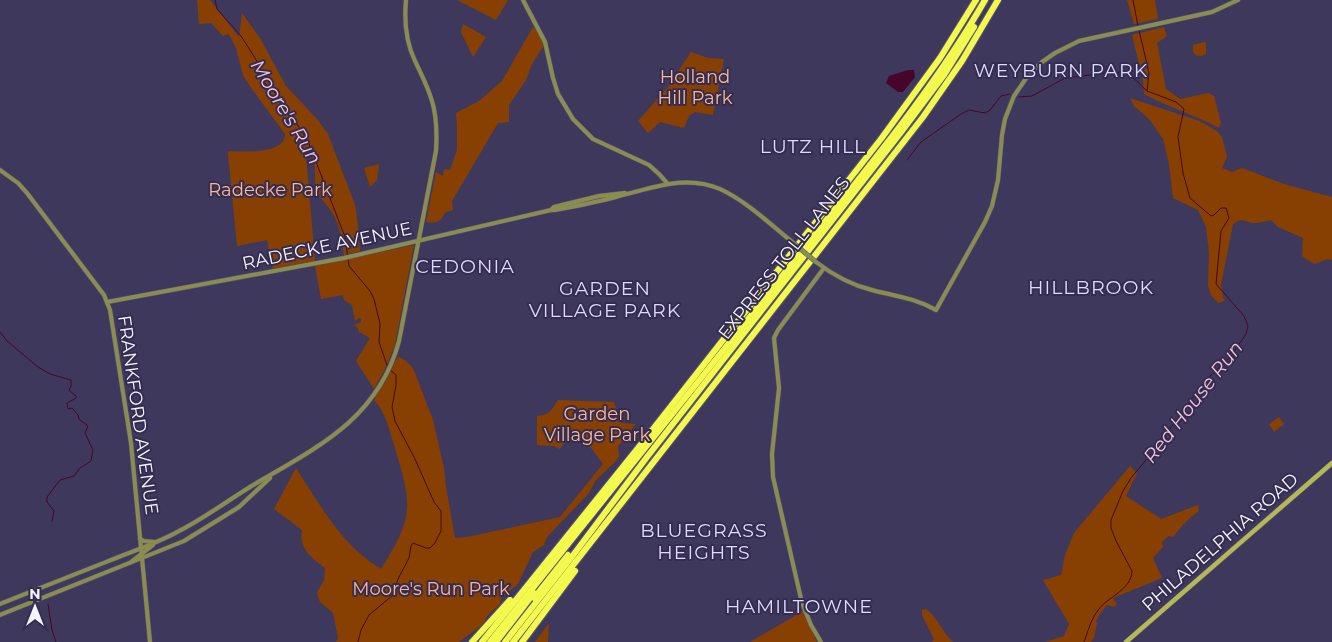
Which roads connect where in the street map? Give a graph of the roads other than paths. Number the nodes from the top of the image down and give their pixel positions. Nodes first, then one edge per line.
1 (406, 0) edge
2 (523, 0) edge
3 (976, 0) edge
4 (985, 0) edge
5 (990, 0) edge
6 (998, 0) edge
7 (1238, 0) edge
8 (0, 170) edge
9 (667, 184) junction
10 (419, 241) junction
11 (824, 268) junction
12 (107, 302) junction
13 (695, 388) junction
14 (655, 426) junction
15 (647, 457) junction
16 (1332, 463) edge
17 (274, 474) junction
18 (179, 531) junction
19 (598, 534) junction
20 (140, 539) junction
21 (184, 541) junction
22 (157, 542) junction
23 (141, 548) junction
24 (142, 554) junction
25 (142, 559) junction
26 (127, 565) junction
27 (65, 578) junction
28 (69, 588) junction
29 (18, 597) junction
30 (0, 604) edge
31 (22, 606) junction
32 (0, 615) edge
33 (150, 642) edge
34 (472, 642) edge
35 (482, 642) edge
36 (490, 642) edge
37 (497, 642) edge
38 (505, 642) edge
39 (513, 642) edge
40 (522, 642) edge
41 (821, 642) edge
42 (1126, 642) edge

1 - 10 street
2 - 9 street
3 - 14 highway
4 - 13 highway, EXPRESS TOLL LANES
5 - 15 highway, EXPRESS TOLL LANES
6 - 19 highway
7 - 11 street, RADECKE AVENUE
8 - 12 street, FRANKFORD AVENUE
9 - 10 street, RADECKE AVENUE
9 - 11 street, RADECKE AVENUE, bridge
10 - 12 street, RADECKE AVENUE
10 - 17 street
11 - 41 street
12 - 20 street, FRANKFORD AVENUE
13 - 36 highway, EXPRESS TOLL LANES
13 - 37 highway, EXPRESS TOLL LANES
14 - 34 highway
14 - 35 highway
15 - 37 highway, EXPRESS TOLL LANES
15 - 38 highway, EXPRESS TOLL LANES
16 - 42 main road, PHILADELPHIA ROAD
17 - 18 street
17 - 21 street
18 - 21 street
18 - 22 street
19 - 39 highway
19 - 40 highway
20 - 22 street
20 - 23 street, FRANKFORD AVENUE
21 - 25 street
22 - 23 street
22 - 24 street
23 - 24 street, FRANKFORD AVENUE
23 - 27 street
24 - 25 street, FRANKFORD AVENUE
24 - 26 street
25 - 26 street
25 - 33 street, FRANKFORD AVENUE
26 - 28 street
27 - 28 street
27 - 29 street
28 - 31 street
29 - 30 street
29 - 31 street
31 - 32 street

